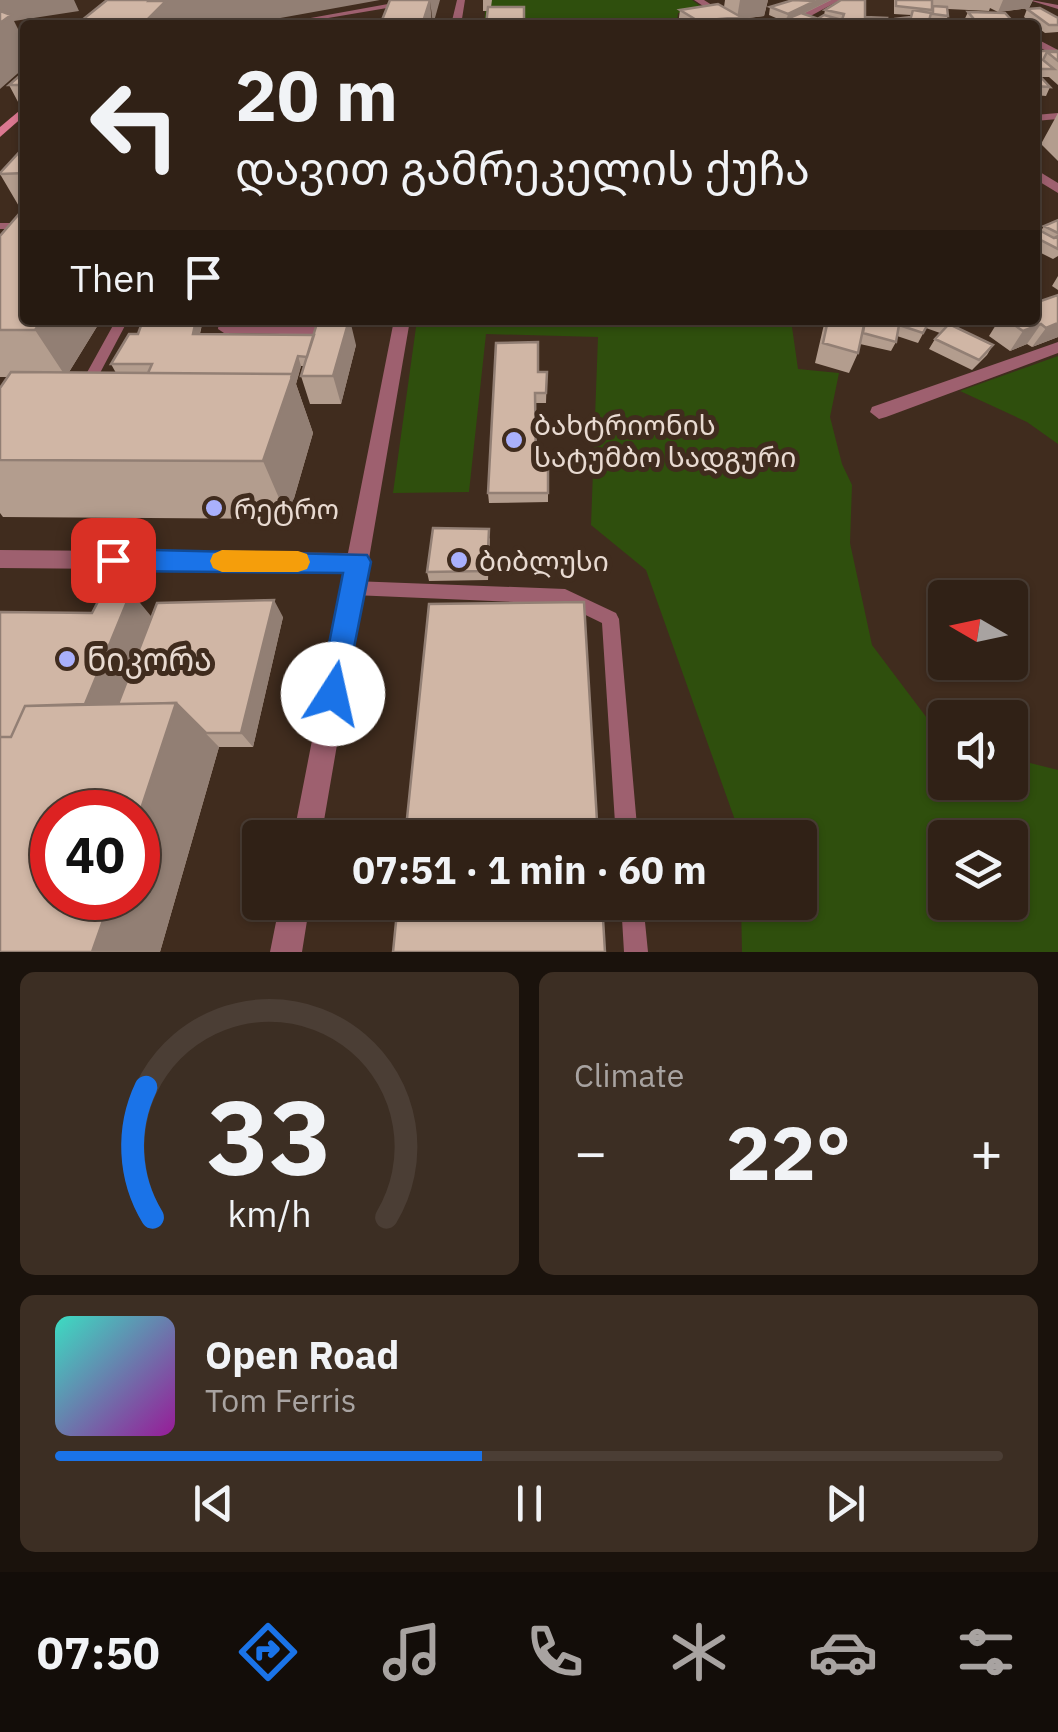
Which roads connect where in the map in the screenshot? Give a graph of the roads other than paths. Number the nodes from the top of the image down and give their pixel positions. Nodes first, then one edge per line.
1 (699, 0) edge
2 (836, 0) edge
3 (1034, 0) edge
4 (1058, 7) edge
5 (305, 20) edge
6 (388, 20) edge
7 (730, 20) edge
8 (796, 20) edge
9 (119, 325) edge
10 (224, 325) edge
11 (401, 325) edge
12 (346, 331) edge
13 (1058, 347) edge
14 (76, 404) edge
15 (879, 412) dead end
16 (0, 559) edge
17 (356, 575) junction
18 (310, 820) edge
19 (626, 820) edge
20 (292, 920) edge
21 (633, 920) edge
22 (286, 952) edge
23 (636, 952) edge

1 - 7 street
2 - 8 street
3 - 4 lane
5 - 6 lane
9 - 14 lane
10 - 12 lane
11 - 17 street
13 - 15 street
16 - 17 street
17 - 18 street
17 - 19 lane
20 - 22 street
21 - 23 lane

